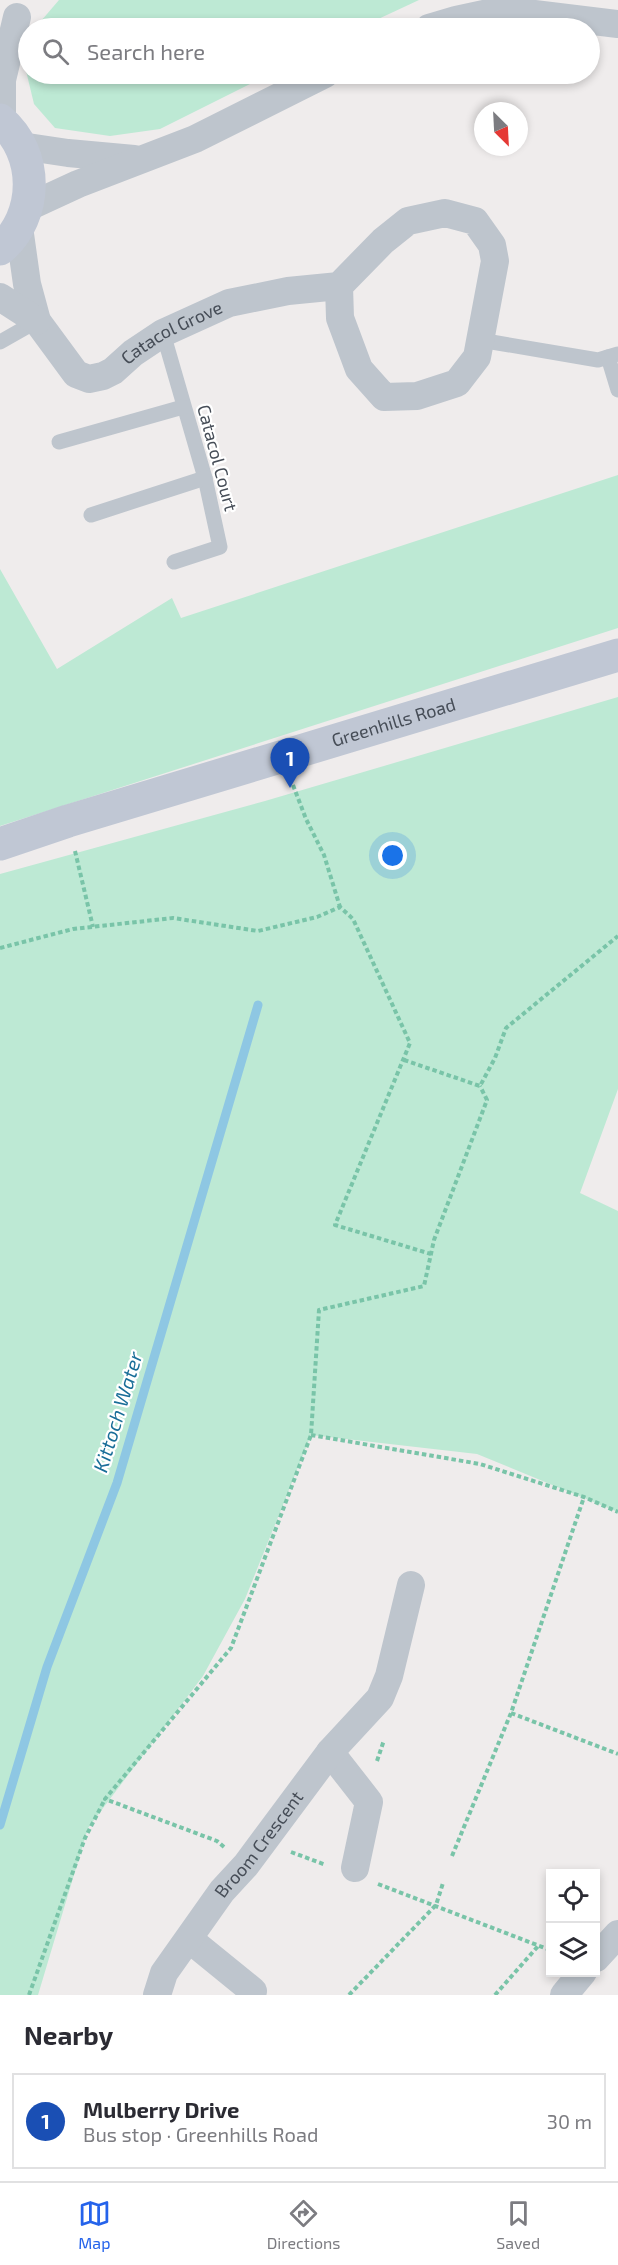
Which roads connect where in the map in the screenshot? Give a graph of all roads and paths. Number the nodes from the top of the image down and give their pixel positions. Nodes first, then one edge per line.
1 (600, 0) edge
2 (510, 5) edge
3 (18, 16) edge
4 (463, 18) edge
5 (584, 18) edge
6 (618, 19) edge
7 (600, 21) edge
8 (618, 24) edge
9 (305, 84) edge
10 (8, 129) edge
11 (142, 159) junction
12 (15, 228) edge
13 (339, 286) junction
14 (0, 297) edge
15 (37, 321) junction
16 (163, 333) junction
17 (480, 340) junction
18 (0, 342) edge
19 (613, 355) edge
20 (618, 390) edge
21 (183, 407) junction
22 (59, 442) dead end
23 (205, 478) junction
24 (91, 515) dead end
25 (174, 562) dead end
26 (618, 655) edge
27 (282, 757) junction
28 (68, 821) junction
29 (0, 844) edge
30 (340, 907) junction
31 (93, 927) junction
32 (618, 936) edge
33 (0, 948) edge
34 (404, 1060) junction
35 (480, 1086) junction
36 (431, 1254) junction
37 (311, 1435) junction
38 (584, 1497) junction
39 (618, 1512) edge
40 (411, 1585) dead end
41 (511, 1713) junction
42 (330, 1752) junction
43 (618, 1754) edge
44 (105, 1799) junction
45 (262, 1841) junction
46 (452, 1856) dead end
47 (246, 1865) junction
48 (354, 1872) junction
49 (443, 1883) dead end
50 (436, 1905) junction
51 (618, 1934) edge
52 (189, 1939) junction
53 (539, 1945) junction
54 (546, 1948) edge
55 (600, 1954) edge
56 (579, 1977) edge
57 (29, 1995) edge
58 (157, 1995) edge
59 (251, 1995) edge
60 (349, 1995) edge
61 (495, 1995) edge
62 (564, 1995) edge

1 - 6 street
2 - 4 street
2 - 5 street
3 - 10 street
7 - 8 street
9 - 11 street
10 - 11 street
10 - 12 street
11 - 12 street
12 - 15 street, Catacol Grove
13 - 16 street, Catacol Grove
13 - 17 street
13 - 17 street
14 - 15 street, Catacol Grove
15 - 16 street, Catacol Grove
15 - 18 lane
16 - 21 lane, Catacol Court
17 - 19 lane
19 - 20 lane
21 - 22 lane
21 - 23 lane, Catacol Court
23 - 24 lane
23 - 25 lane, Catacol Court
26 - 27 street, Greenhills Road
27 - 28 street, Greenhills Road
27 - 30 path
28 - 29 street, Greenhills Road
28 - 31 path
30 - 31 path
30 - 34 path
31 - 33 path
32 - 35 path
34 - 35 path
34 - 36 path
35 - 36 path
36 - 37 path
37 - 38 path
37 - 44 path
38 - 39 path
38 - 41 path
40 - 42 street, Broom Crescent
41 - 43 path
41 - 46 path
42 - 45 street, Broom Crescent
42 - 48 street
44 - 47 path
44 - 57 path
45 - 47 street, Broom Crescent
45 - 48 path
47 - 52 street, Broom Crescent
48 - 50 path
49 - 50 path
50 - 53 path
50 - 60 path
51 - 55 street
52 - 58 street, Broom Crescent
52 - 59 street
53 - 54 path
53 - 61 path
56 - 62 street

